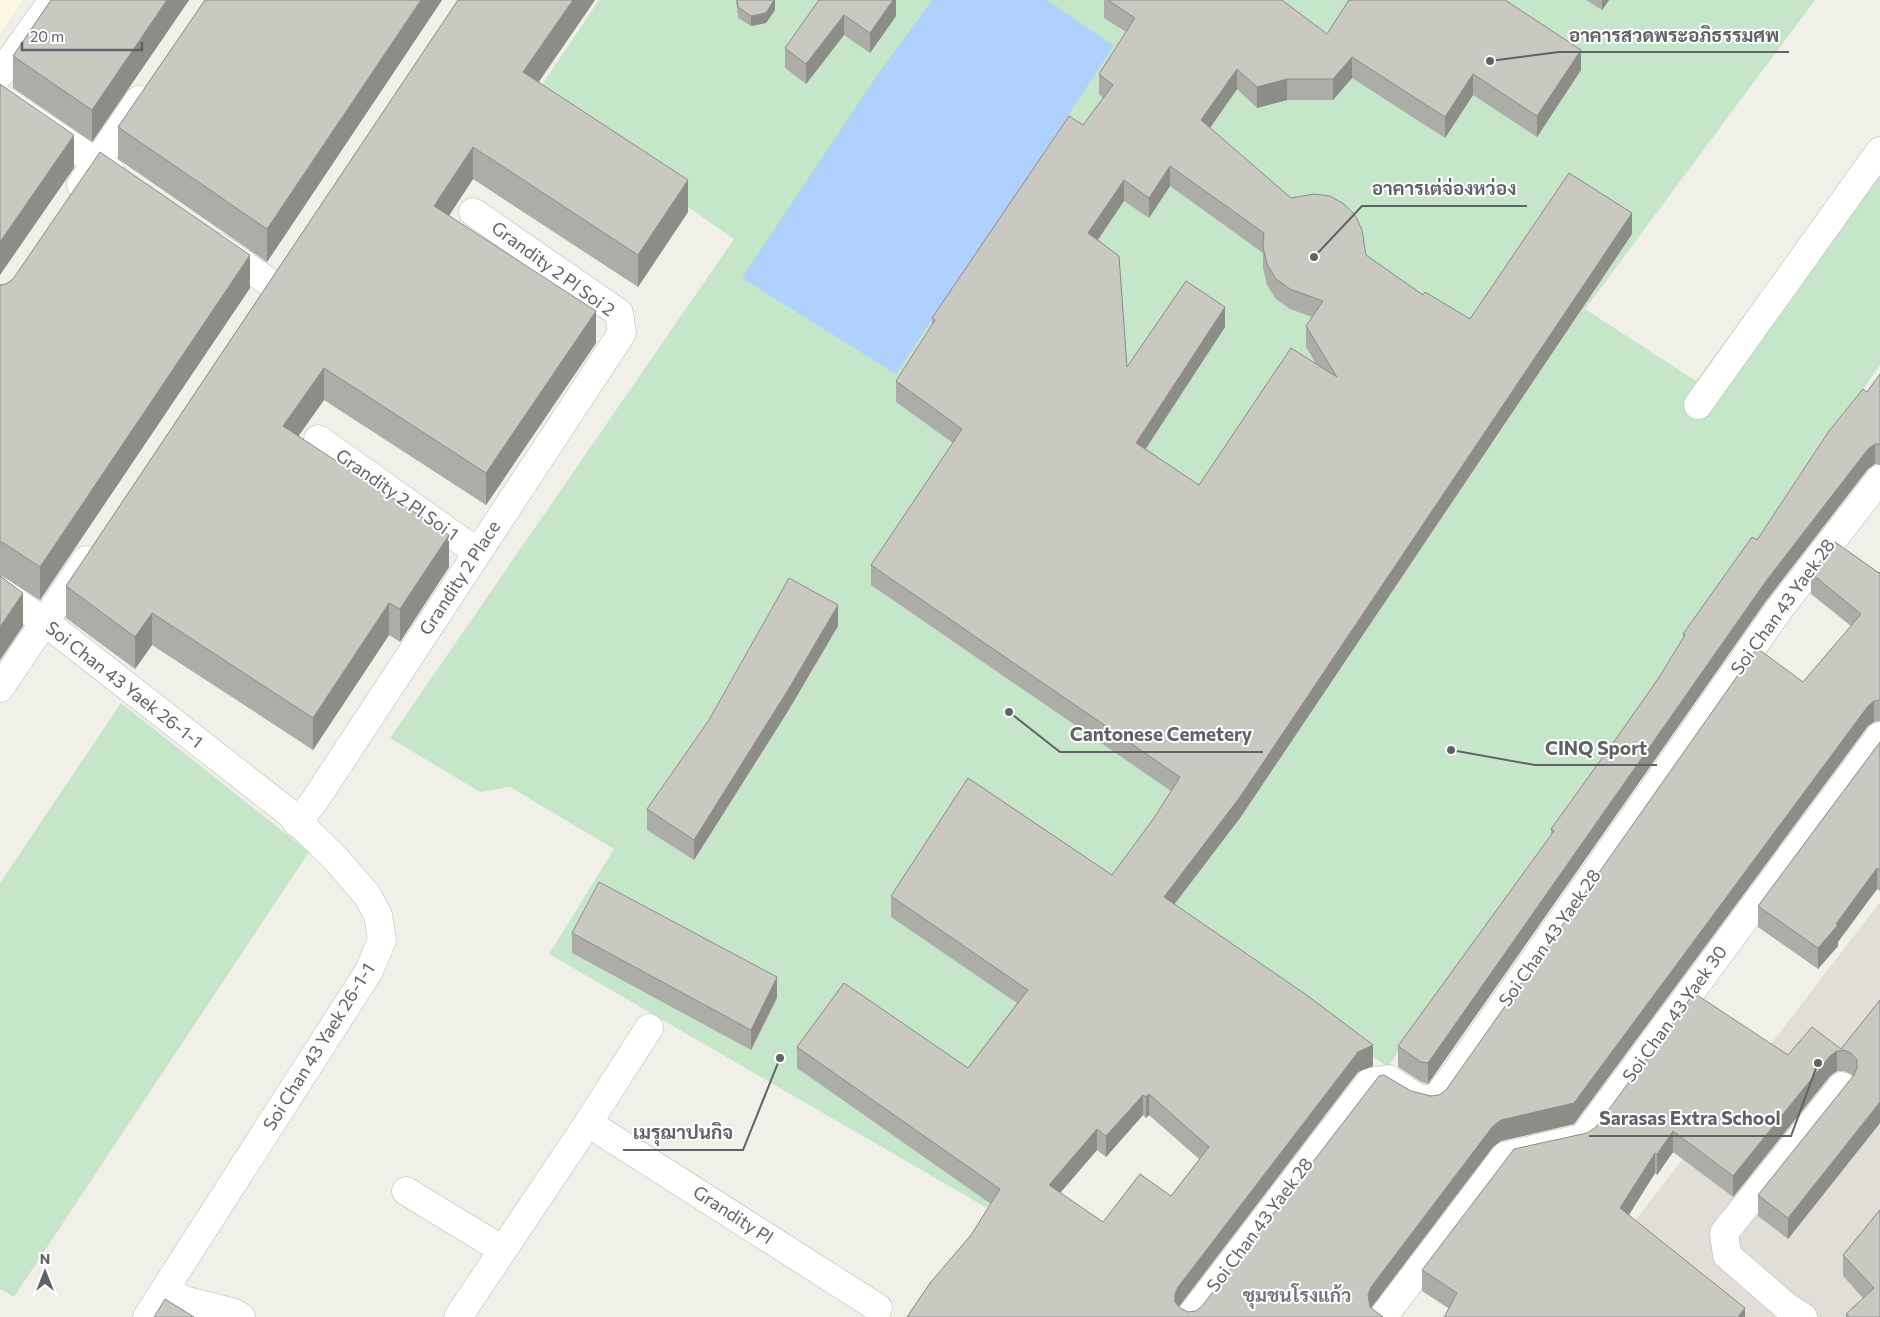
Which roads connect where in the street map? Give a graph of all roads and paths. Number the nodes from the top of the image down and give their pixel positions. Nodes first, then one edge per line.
1 (53, 0) edge
2 (0, 74) edge
3 (152, 81) edge
4 (0, 98) edge
5 (1880, 152) edge
6 (97, 163) junction
7 (128, 185) edge
8 (64, 210) edge
9 (473, 212) dead end
10 (200, 234) edge
11 (288, 259) edge
12 (272, 284) junction
13 (255, 308) edge
14 (622, 333) joint
15 (1698, 405) dead end
16 (318, 439) dead end
17 (1880, 479) edge
18 (100, 539) edge
19 (476, 552) junction
20 (0, 591) edge
21 (45, 622) junction
22 (0, 688) edge
23 (1880, 736) edge
24 (297, 823) junction
25 (649, 1028) dead end
26 (1842, 1086) edge
27 (588, 1122) junction
28 (406, 1191) dead end
29 (501, 1249) junction
30 (181, 1302) edge
31 (878, 1308) dead end
32 (1799, 1316) edge
33 (147, 1317) edge
34 (241, 1317) edge
35 (458, 1317) edge
36 (1190, 1317) edge
37 (1383, 1317) edge

1 - 2 street
3 - 6 street
4 - 6 street
5 - 15 street
6 - 7 street
6 - 8 street
9 - 14 street, Grandity 2 Pl Soi 2
10 - 12 street
11 - 12 street
12 - 13 street
14 - 19 street, Grandity 2 Place
16 - 19 street, Grandity 2 Pl Soi 1
17 - 36 street, Soi Chan 43 Yaek 28
18 - 21 street
19 - 24 street, Grandity 2 Place
20 - 21 street, Soi Chan 43 Yaek 26-1-1
21 - 22 street
21 - 24 street, Soi Chan 43 Yaek 26-1-1
23 - 37 street, Soi Chan 43 Yaek 30
24 - 30 street, Soi Chan 43 Yaek 26-1-1
25 - 27 street
26 - 32 street
27 - 29 street
27 - 31 street, Grandity Pl
28 - 29 street
29 - 35 street
30 - 33 street, Soi Chan 43 Yaek 26-1-1
30 - 34 street

